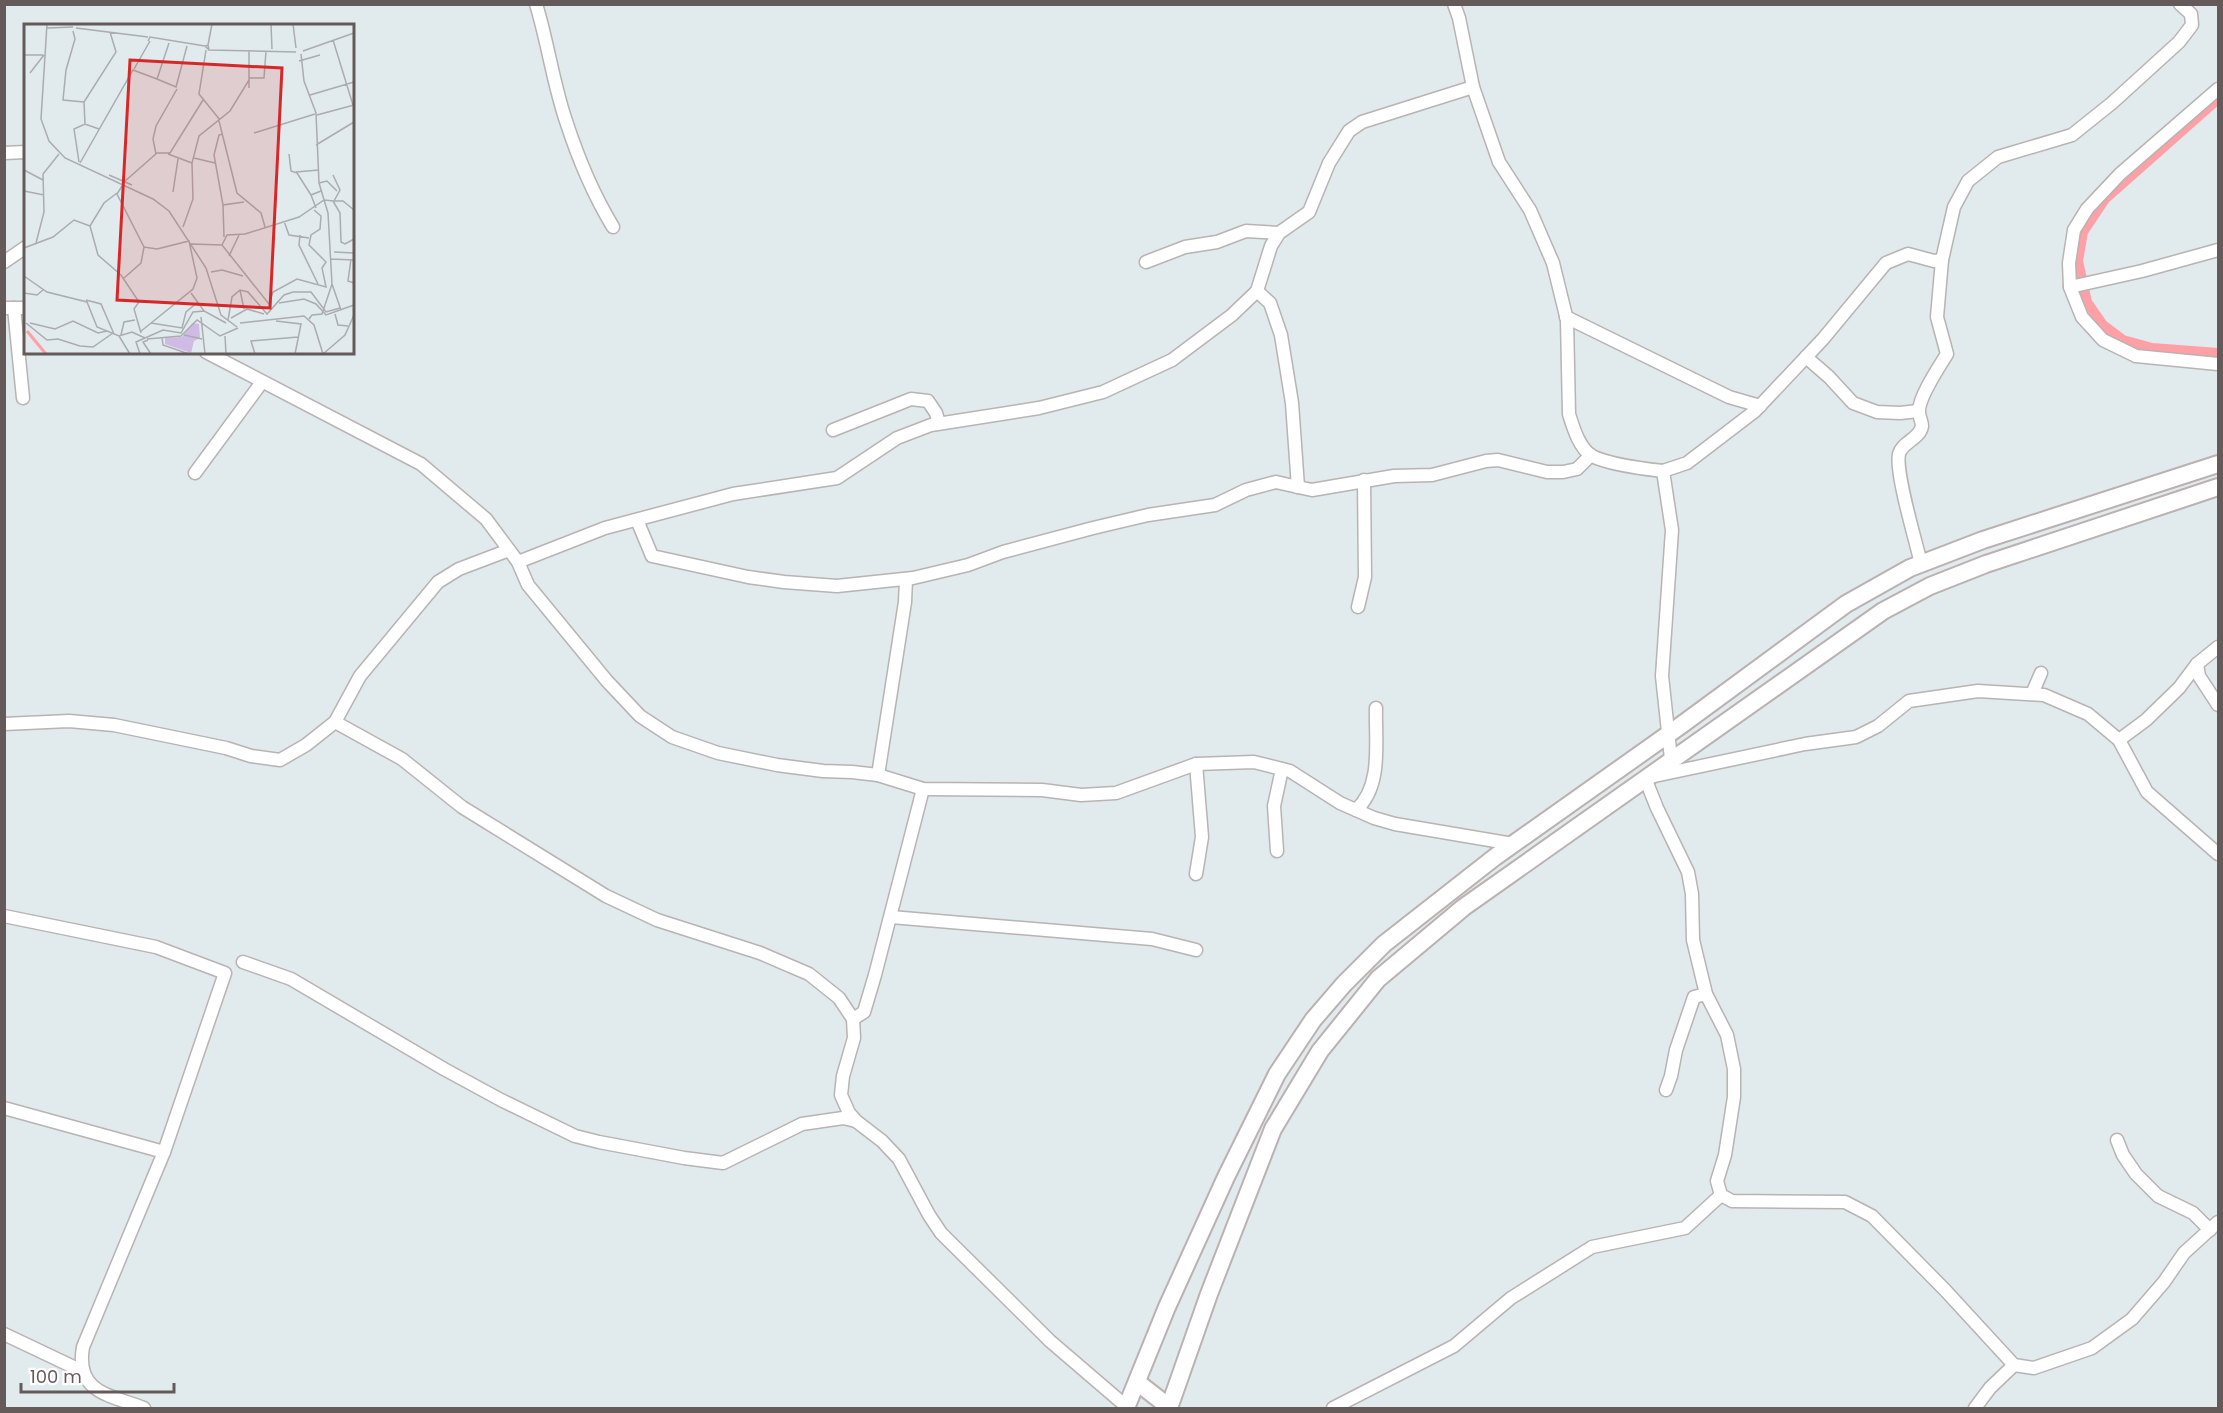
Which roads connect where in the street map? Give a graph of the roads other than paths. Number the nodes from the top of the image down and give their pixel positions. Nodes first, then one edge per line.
1 (536, 4) edge
2 (1454, 4) edge
3 (2180, 4) edge
4 (1473, 87) junction
5 (2218, 89) edge
6 (24, 152) edge
7 (4, 153) edge
8 (613, 227) dead end
9 (1279, 234) junction
10 (24, 248) edge
11 (2218, 250) edge
12 (1942, 260) junction
13 (4, 262) edge
14 (1146, 262) dead end
15 (2077, 285) junction
16 (1257, 291) junction
17 (15, 308) edge
18 (1566, 317) junction
19 (210, 354) edge
20 (1806, 357) junction
21 (2218, 364) edge
22 (262, 382) junction
23 (23, 398) dead end
24 (1760, 406) junction
25 (1918, 411) junction
26 (939, 423) junction
27 (833, 430) dead end
28 (1591, 455) junction
29 (2218, 464) edge
30 (1663, 471) junction
31 (195, 473) dead end
32 (1364, 480) junction
33 (1298, 487) junction
34 (2218, 487) edge
35 (637, 520) junction
36 (509, 550) junction
37 (518, 562) junction
38 (1922, 564) junction
39 (906, 579) junction
40 (1358, 607) dead end
41 (2218, 647) edge
42 (2197, 664) junction
43 (2041, 674) dead end
44 (2032, 694) junction
45 (2218, 705) edge
46 (1376, 708) dead end
47 (334, 722) junction
48 (4, 724) edge
49 (1668, 735) junction
50 (2119, 740) junction
51 (1671, 759) junction
52 (1196, 764) junction
53 (1282, 769) junction
54 (878, 776) junction
55 (1645, 778) junction
56 (923, 789) junction
57 (1356, 810) junction
58 (1513, 844) junction
59 (1277, 851) dead end
60 (2218, 854) edge
61 (1196, 874) dead end
62 (4, 916) edge
63 (891, 917) junction
64 (1196, 950) dead end
65 (243, 962) dead end
66 (1706, 994) junction
67 (853, 1019) junction
68 (1666, 1090) dead end
69 (4, 1108) edge
70 (856, 1121) junction
71 (2116, 1140) dead end
72 (164, 1152) junction
73 (1721, 1195) junction
74 (2214, 1226) edge
75 (4, 1334) edge
76 (2014, 1365) junction
77 (82, 1371) junction
78 (1137, 1382) junction
79 (144, 1408) edge
80 (1126, 1408) edge
81 (1169, 1408) edge
82 (1333, 1408) edge
83 (1975, 1408) edge

1 - 8 street
2 - 4 street
3 - 12 street
4 - 9 street
4 - 18 street
5 - 15 street
6 - 7 street
9 - 14 street
9 - 16 street
10 - 13 street
11 - 15 street
12 - 20 street
12 - 25 street
15 - 21 street
16 - 26 street
16 - 33 street
17 - 23 street
18 - 24 street
18 - 28 street
19 - 22 street
20 - 24 street
20 - 25 street
22 - 31 street
22 - 36 street
24 - 30 street
25 - 38 street
26 - 27 street
26 - 35 street
28 - 30 street
28 - 32 street
29 - 38 main road
30 - 49 street
32 - 33 street
32 - 40 street
33 - 39 street
34 - 51 main road
35 - 37 street
35 - 39 street
36 - 37 street
36 - 47 street
37 - 54 street
38 - 49 main road
39 - 54 street
41 - 42 street
42 - 45 street
42 - 50 street
43 - 44 street
44 - 50 street
44 - 55 street
46 - 57 street
47 - 48 street
47 - 67 street
49 - 51 street
49 - 58 main road
50 - 60 street
51 - 55 main road
52 - 53 street
52 - 56 street
52 - 61 street
53 - 57 street
53 - 59 street
54 - 56 street
55 - 66 street
55 - 81 main road
56 - 63 street
57 - 58 street
58 - 78 main road
62 - 72 street
63 - 64 street
63 - 67 street
65 - 70 street
66 - 68 street
66 - 73 street
67 - 70 street
69 - 72 street
70 - 80 street
71 - 74 street
72 - 77 street
73 - 76 street
73 - 82 street
74 - 76 street
75 - 77 street
76 - 83 street
77 - 79 street
78 - 80 main road
78 - 81 main road

